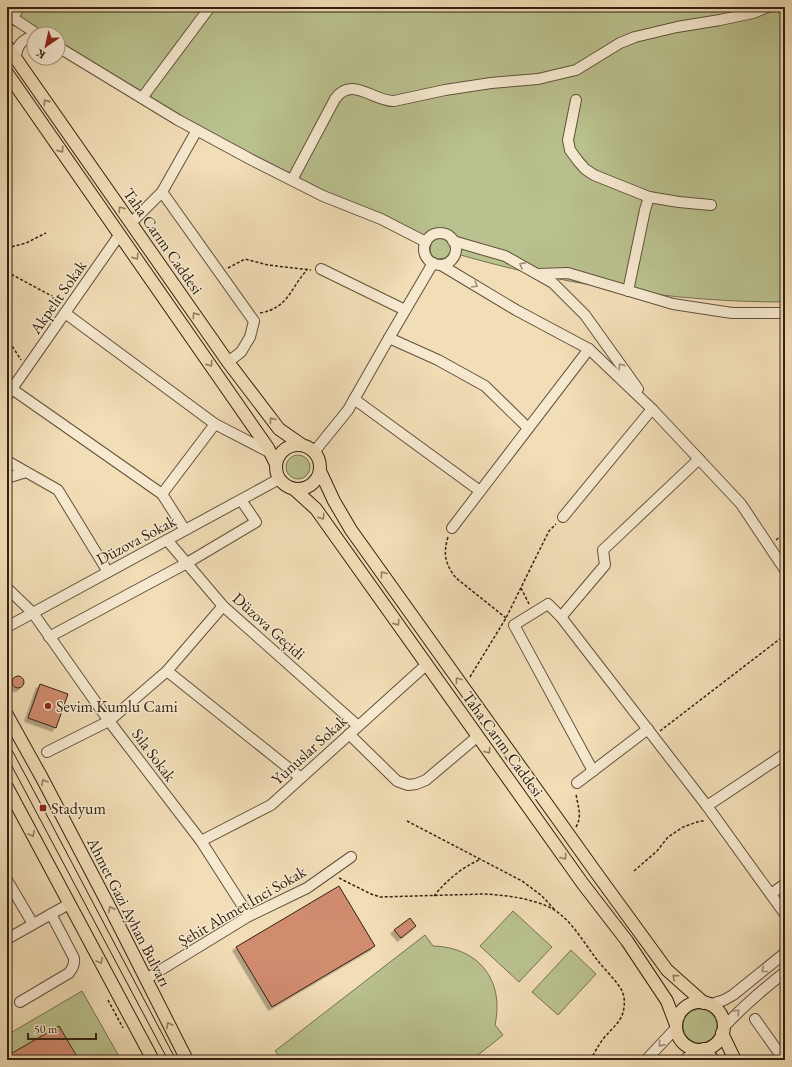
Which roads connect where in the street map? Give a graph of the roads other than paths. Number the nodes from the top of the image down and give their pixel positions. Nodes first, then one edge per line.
1 (19, 7) edge
2 (210, 7) edge
3 (768, 7) edge
4 (10, 16) edge
5 (26, 27) edge
6 (26, 39) edge
7 (7, 46) edge
8 (66, 52) edge
9 (16, 58) junction
10 (7, 73) edge
11 (142, 98) junction
12 (576, 100) dead end
13 (197, 130) junction
14 (292, 180) junction
15 (162, 192) junction
16 (649, 197) junction
17 (711, 205) dead end
18 (131, 223) junction
19 (120, 234) junction
20 (453, 241) junction
21 (426, 242) junction
22 (437, 264) junction
23 (321, 270) dead end
24 (538, 274) junction
25 (628, 291) junction
26 (67, 309) junction
27 (405, 310) junction
28 (785, 313) edge
29 (389, 338) junction
30 (589, 349) junction
31 (228, 362) junction
32 (10, 393) edge
33 (354, 399) junction
34 (652, 409) junction
35 (215, 424) junction
36 (528, 428) junction
37 (302, 445) junction
38 (314, 452) junction
39 (273, 458) junction
40 (699, 459) junction
41 (7, 461) edge
42 (320, 471) junction
43 (26, 472) junction
44 (7, 478) edge
45 (279, 479) junction
46 (294, 489) junction
47 (480, 491) junction
48 (162, 494) junction
49 (241, 500) junction
50 (563, 517) road end
51 (452, 528) road end
52 (186, 530) junction
53 (167, 540) junction
54 (188, 564) junction
55 (785, 570) edge
56 (108, 572) junction
57 (7, 588) edge
58 (223, 606) junction
59 (33, 613) junction
60 (561, 617) junction
61 (7, 627) edge
62 (49, 637) junction
63 (426, 664) junction
64 (167, 671) junction
65 (7, 716) edge
66 (109, 721) junction
67 (358, 726) junction
68 (651, 733) junction
69 (349, 734) junction
70 (478, 736) junction
71 (47, 752) dead end
72 (785, 754) edge
73 (593, 771) junction
74 (301, 778) junction
75 (577, 783) road end
76 (7, 787) edge
77 (707, 806) junction
78 (201, 841) junction
79 (351, 857) dead end
80 (7, 880) edge
81 (785, 884) edge
82 (771, 894) junction
83 (69, 904) junction
84 (51, 914) junction
85 (785, 914) edge
86 (249, 916) junction
87 (33, 924) junction
88 (7, 939) edge
89 (785, 953) edge
90 (785, 972) edge
91 (146, 979) junction
92 (20, 1002) dead end
93 (707, 1004) junction
94 (755, 1019) dead end
95 (676, 1026) junction
96 (723, 1030) junction
97 (701, 1049) junction
98 (153, 1060) edge
99 (187, 1060) edge
100 (646, 1060) edge
101 (684, 1060) edge
102 (713, 1060) edge
103 (735, 1060) edge
104 (784, 1060) edge

1 - 4 street
2 - 11 street
3 - 14 street
4 - 5 street
6 - 9 street
7 - 9 main road, Taha Carım Caddesi
8 - 11 street
18 -> 9 main road, Taha Carım Caddesi
10 -> 19 main road, Taha Carım Caddesi
11 - 13 street
12 - 16 street
13 - 14 street
13 - 15 street
14 - 21 street
15 - 18 street
15 - 31 street
16 - 17 street
16 - 25 street
31 -> 18 main road, Taha Carım Caddesi
19 - 26 street, Akpelit Sokak
19 -> 39 main road, Taha Carım Caddesi
20 - 21 street
20 - 22 street
24 -> 20 street
21 - 22 street
22 - 27 street
22 -> 30 street
23 - 27 street
24 - 25 street
34 -> 24 street
25 - 28 street
26 - 32 street, Akpelit Sokak
26 - 35 street
27 - 29 street
29 - 33 street
29 - 36 street
30 - 34 street
30 - 36 street
37 -> 31 main road, Taha Carım Caddesi
32 - 48 street
33 - 38 street
33 - 47 street
34 - 40 street
34 - 50 street
35 - 39 street
35 - 48 street
36 - 47 street
37 - 38 main road
37 - 39 main road
38 - 42 main road
39 - 45 main road
40 - 55 street
40 - 60 street
41 - 43 street
42 - 46 main road
93 -> 42 main road, Taha Carım Caddesi
43 - 44 street
43 - 56 street
45 - 46 main road
45 - 49 street, Düzova Sokak
46 -> 63 main road, Taha Carım Caddesi
47 - 51 street
48 - 52 street
49 - 52 street, Düzova Sokak
49 - 54 street
52 - 53 street, Düzova Sokak
53 - 54 street, Düzova Geçidi
53 - 56 street, Düzova Sokak
54 - 58 street, Düzova Geçidi
54 - 62 street
56 - 59 street, Düzova Sokak
57 - 59 street, Sıla Sokak
58 - 64 street
58 - 67 street, Düzova Geçidi
59 - 61 street, Düzova Sokak
59 - 62 street, Sıla Sokak
60 - 68 street
60 - 73 street
62 - 66 street, Sıla Sokak
63 - 67 street, Yunuslar Sokak
63 - 70 main road, Taha Carım Caddesi
64 - 66 street
64 - 74 street
91 -> 65 main road, Ahmet Gazi Ayhan Bulvarı
66 - 71 street
66 - 78 street, Sıla Sokak
67 - 69 street, Yunuslar Sokak
68 - 73 street
68 - 77 street
69 - 70 street
69 - 74 street, Yunuslar Sokak
70 -> 95 main road, Taha Carım Caddesi
72 - 77 street
73 - 75 street
74 - 78 street, Yunuslar Sokak
76 -> 83 main road
77 - 82 street
78 - 86 street, Sıla Sokak
79 - 86 street, Şehit Ahmet İnci Sokak
80 - 87 street
81 - 82 street
82 - 85 street
83 - 84 street
83 -> 98 main road
84 - 87 street
84 - 92 street
86 - 91 street, Şehit Ahmet İnci Sokak
87 - 88 street
89 -> 93 street
96 -> 90 street
99 -> 91 main road, Ahmet Gazi Ayhan Bulvarı
93 - 95 main road
93 - 96 main road
94 - 104 street
95 - 97 main road
95 -> 100 street
96 - 97 main road
96 - 103 main road
97 - 101 street
97 - 102 main road

